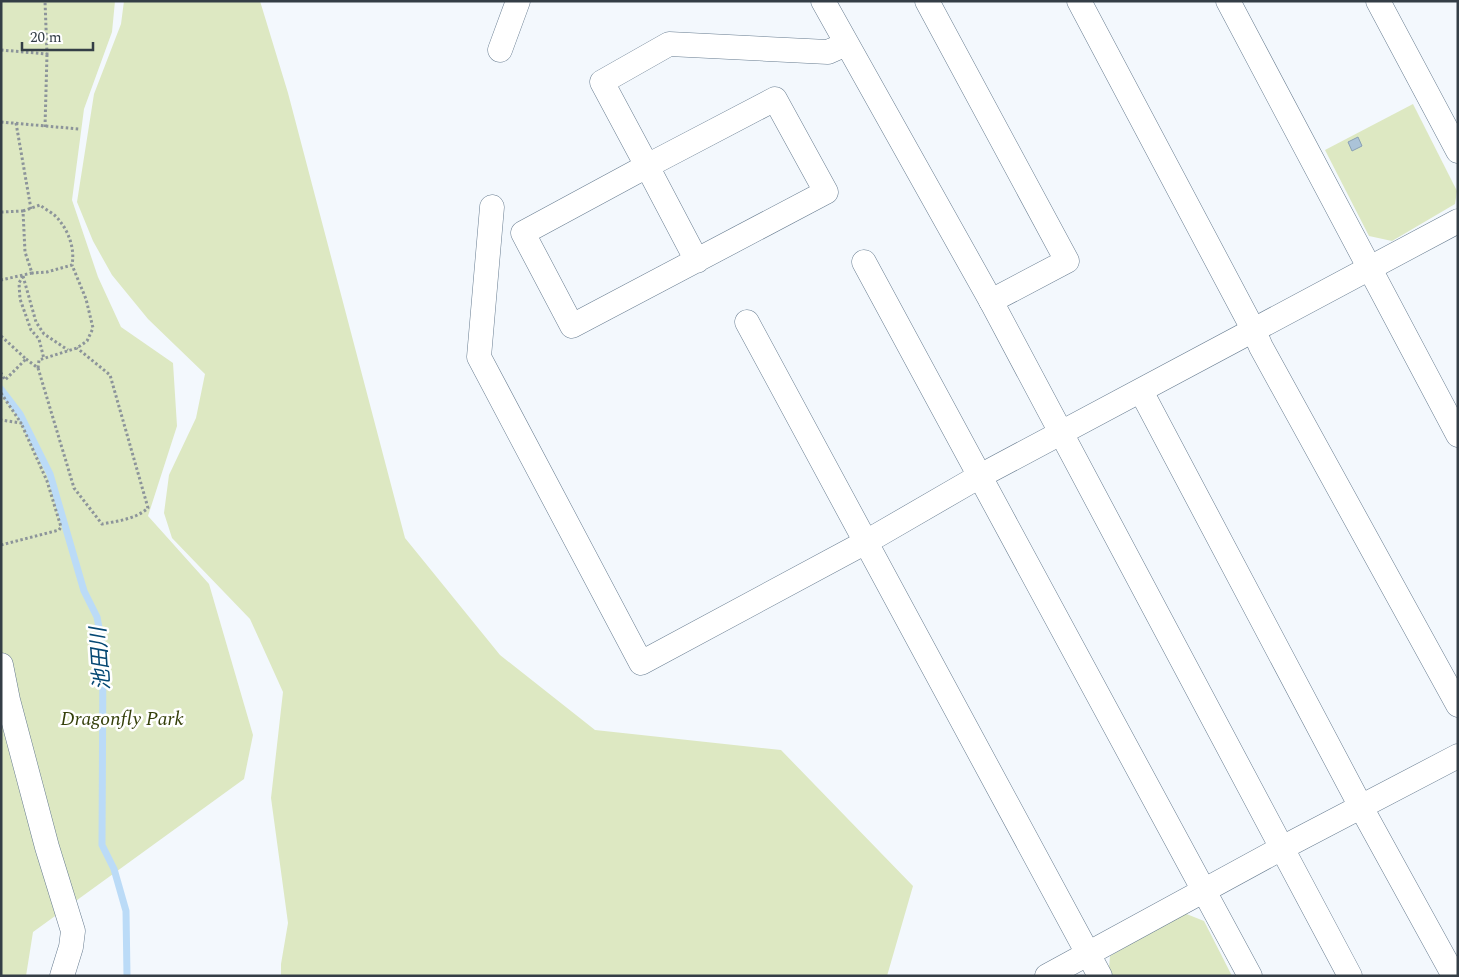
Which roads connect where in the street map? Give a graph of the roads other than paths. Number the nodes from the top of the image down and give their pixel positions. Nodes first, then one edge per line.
1 (518, 1) edge
2 (823, 1) edge
3 (927, 1) edge
4 (1078, 1) edge
5 (1228, 1) edge
6 (1378, 1) edge
7 (846, 44) junction
8 (500, 50) dead end
9 (1458, 151) edge
10 (647, 166) junction
11 (492, 207) dead end
12 (1458, 221) edge
13 (696, 261) junction
14 (864, 262) dead end
15 (1370, 269) junction
16 (991, 301) junction
17 (747, 322) dead end
18 (1254, 330) junction
19 (1141, 390) junction
20 (1060, 433) junction
21 (1458, 435) edge
22 (980, 476) junction
23 (866, 542) junction
24 (1, 665) edge
25 (1458, 705) edge
26 (1458, 756) edge
27 (1361, 807) junction
28 (1282, 848) junction
29 (1204, 891) junction
30 (1088, 953) junction
31 (62, 976) edge
32 (1047, 976) edge
33 (1100, 976) edge
34 (1250, 976) edge
35 (1350, 976) edge
36 (1454, 976) edge

1 - 8 street
2 - 7 street
3 - 16 street
4 - 18 street
5 - 15 street
6 - 9 street
7 - 10 street
7 - 16 street
10 - 13 street
10 - 13 street
10 - 13 street
11 - 23 street
12 - 15 street
14 - 22 street
15 - 18 street
15 - 21 street
16 - 20 street
17 - 23 street
18 - 19 street
18 - 25 street
19 - 20 street
19 - 27 street
20 - 22 street
20 - 28 street
22 - 23 street
22 - 29 street
23 - 30 street
24 - 31 street
26 - 27 street
27 - 28 street
27 - 36 street
28 - 29 street
28 - 35 street
29 - 30 street
29 - 34 street
30 - 32 street
30 - 33 street

